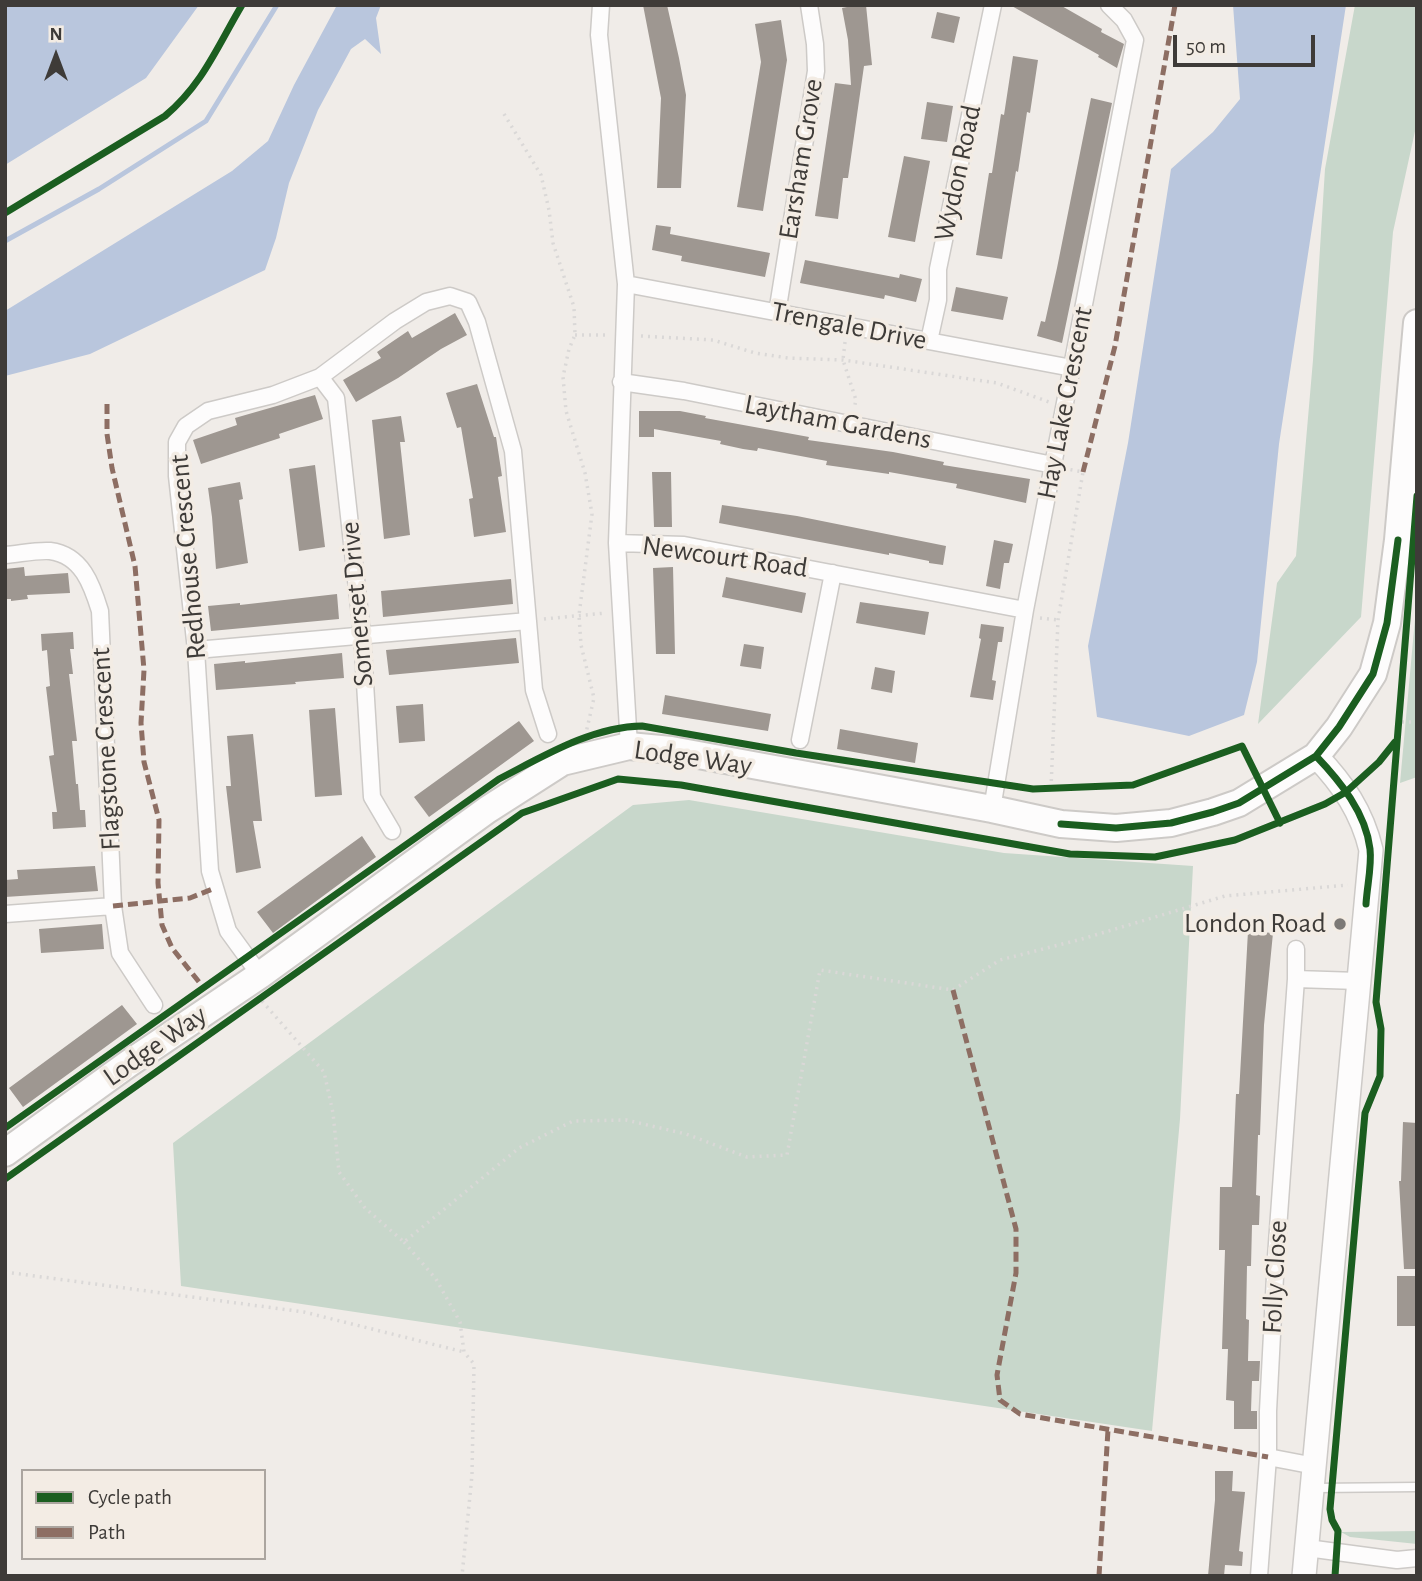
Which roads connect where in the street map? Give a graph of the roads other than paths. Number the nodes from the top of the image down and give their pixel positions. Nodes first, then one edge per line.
1 (601, 5) edge
2 (809, 5) edge
3 (993, 5) edge
4 (1109, 5) edge
5 (626, 284) junction
6 (777, 313) junction
7 (1417, 323) edge
8 (929, 341) junction
9 (1072, 368) junction
10 (320, 377) junction
11 (621, 382) junction
12 (1054, 465) junction
13 (617, 543) junction
14 (5, 555) edge
15 (832, 573) junction
16 (1025, 610) junction
17 (528, 621) junction
18 (362, 634) junction
19 (196, 650) junction
20 (548, 734) dead end
21 (628, 736) junction
22 (800, 740) dead end
23 (1316, 756) junction
24 (992, 809) junction
25 (392, 831) dead end
26 (113, 906) junction
27 (5, 914) edge
28 (1296, 949) dead end
29 (1296, 979) junction
30 (1358, 981) junction
31 (264, 989) junction
32 (154, 1005) dead end
33 (5, 1153) edge
34 (1268, 1457) junction
35 (1313, 1477) junction
36 (1417, 1487) edge
37 (1307, 1548) junction
38 (1417, 1558) edge
39 (1259, 1576) edge
40 (1304, 1576) edge

1 - 5 street
2 - 6 street, Earsham Grove
3 - 8 street, Wydon Road
4 - 9 street, Hay Lake Crescent
5 - 6 street, Trengale Drive
5 - 11 street
6 - 8 street, Trengale Drive
7 - 23 main road
8 - 9 street, Trengale Drive
9 - 12 street, Hay Lake Crescent
10 - 17 street, Redhouse Crescent
10 - 18 street, Somerset Drive
10 - 19 street, Redhouse Crescent
11 - 12 street, Laytham Gardens
11 - 13 street
12 - 16 street, Hay Lake Crescent
13 - 15 street, Newcourt Road
13 - 21 street
14 - 26 street, Flagstone Crescent
15 - 16 street, Newcourt Road
15 - 22 street, Newcourt Road
16 - 24 street, Hay Lake Crescent
17 - 18 street
17 - 20 street, Redhouse Crescent
18 - 19 street
18 - 25 street, Somerset Drive
19 - 31 street, Redhouse Crescent
21 - 24 main road, Lodge Way
21 - 31 main road, Lodge Way
23 - 24 main road, Lodge Way
23 - 30 main road
26 - 27 street
26 - 32 street, Flagstone Crescent
28 - 29 street, Folly Close
29 - 30 street
29 - 34 street, Folly Close
30 - 35 main road
31 - 33 main road, Lodge Way
34 - 35 street
34 - 39 street, Folly Close
35 - 36 lane
35 - 37 main road
37 - 38 street
37 - 40 main road

